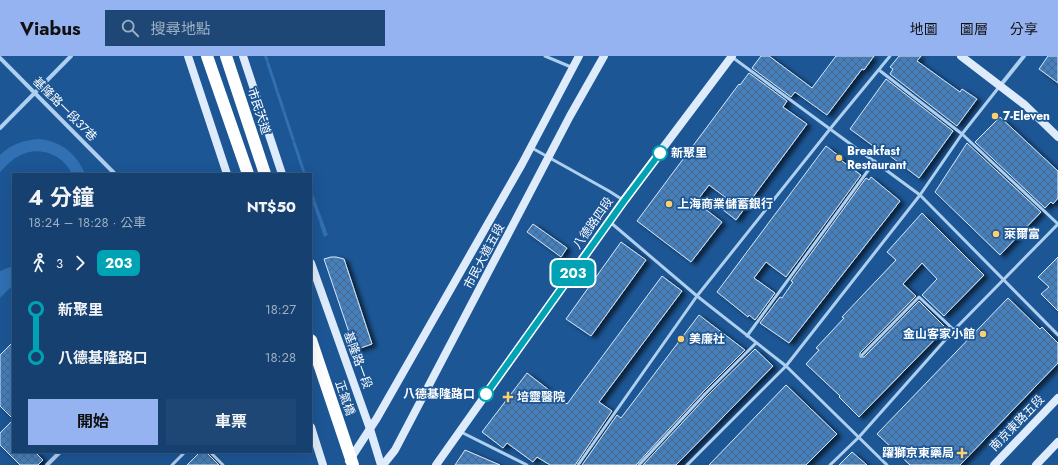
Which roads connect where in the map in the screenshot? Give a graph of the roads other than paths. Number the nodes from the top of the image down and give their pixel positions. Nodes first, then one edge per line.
1 (71, 56) edge
2 (188, 56) edge
3 (207, 56) edge
4 (226, 56) edge
5 (244, 56) edge
6 (545, 56) edge
7 (579, 56) edge
8 (604, 56) edge
9 (890, 56) edge
10 (961, 56) edge
11 (1024, 56) edge
12 (732, 57) edge
13 (0, 58) edge
14 (573, 68) junction
15 (879, 70) junction
16 (1000, 86) junction
17 (35, 93) junction
18 (0, 128) edge
19 (830, 129) junction
20 (962, 134) junction
21 (1058, 137) edge
22 (530, 148) junction
23 (548, 158) junction
24 (875, 162) junction
25 (114, 173) edge
26 (227, 173) edge
27 (247, 173) edge
28 (264, 173) edge
29 (282, 173) edge
30 (920, 195) junction
31 (624, 201) junction
32 (610, 222) junction
33 (1058, 224) edge
34 (312, 268) edge
35 (1004, 279) junction
36 (697, 296) junction
37 (954, 330) junction
38 (1058, 335) edge
39 (747, 336) junction
40 (312, 343) edge
41 (756, 343) junction
42 (862, 355) dead end
43 (786, 366) junction
44 (1058, 398) edge
45 (370, 429) junction
46 (312, 430) edge
47 (460, 431) junction
48 (859, 438) junction
49 (1058, 442) edge
50 (59, 453) edge
51 (184, 453) edge
52 (211, 453) edge
53 (47, 465) edge
54 (172, 465) edge
55 (223, 465) edge
56 (323, 465) edge
57 (347, 465) edge
58 (353, 465) edge
59 (382, 465) edge
60 (436, 465) edge
61 (527, 465) edge
62 (578, 465) edge
63 (639, 465) edge
64 (687, 465) edge
65 (830, 465) edge
66 (887, 465) edge
67 (994, 465) edge
68 (1036, 465) edge

1 - 17 street
2 - 26 street
3 - 27 highway, bridge
4 - 28 highway, 市民大道
5 - 29 street
6 - 14 lane
7 - 14 street, 市民大道五段
8 - 23 street, 市民大道五段
9 - 15 lane
10 - 16 street
11 - 16 street
12 - 19 lane
12 - 31 street, 八德路四段
13 - 17 street, 基隆路一段37巷
14 - 22 street, 市民大道五段
15 - 19 lane
15 - 20 lane
16 - 20 lane
16 - 21 street
17 - 18 street
17 - 25 street, 基隆路一段37巷
19 - 24 lane
19 - 36 lane
20 - 30 lane
20 - 33 lane
22 - 23 lane
22 - 45 street, 市民大道五段
23 - 31 lane
23 - 59 street, 市民大道五段
24 - 30 lane
24 - 39 lane
30 - 35 lane
30 - 43 lane
31 - 32 street, 八德路四段
32 - 36 lane
32 - 47 street, 八德路四段
33 - 35 lane
34 - 45 street, 基隆路一段
35 - 37 lane
35 - 38 lane
36 - 39 lane
36 - 62 lane
37 - 42 lane
37 - 48 lane
39 - 41 lane
40 - 58 highway, 正氣橋, bridge
41 - 43 lane
41 - 63 lane
43 - 48 lane
43 - 64 lane
44 - 67 street, 南京東路五段
45 - 57 street, 市民大道五段
45 - 59 street, 基隆路一段
46 - 56 street
47 - 60 street, 八德路四段
47 - 61 lane
48 - 65 lane
48 - 66 lane
49 - 68 street
50 - 53 street
51 - 54 lane
52 - 55 lane

